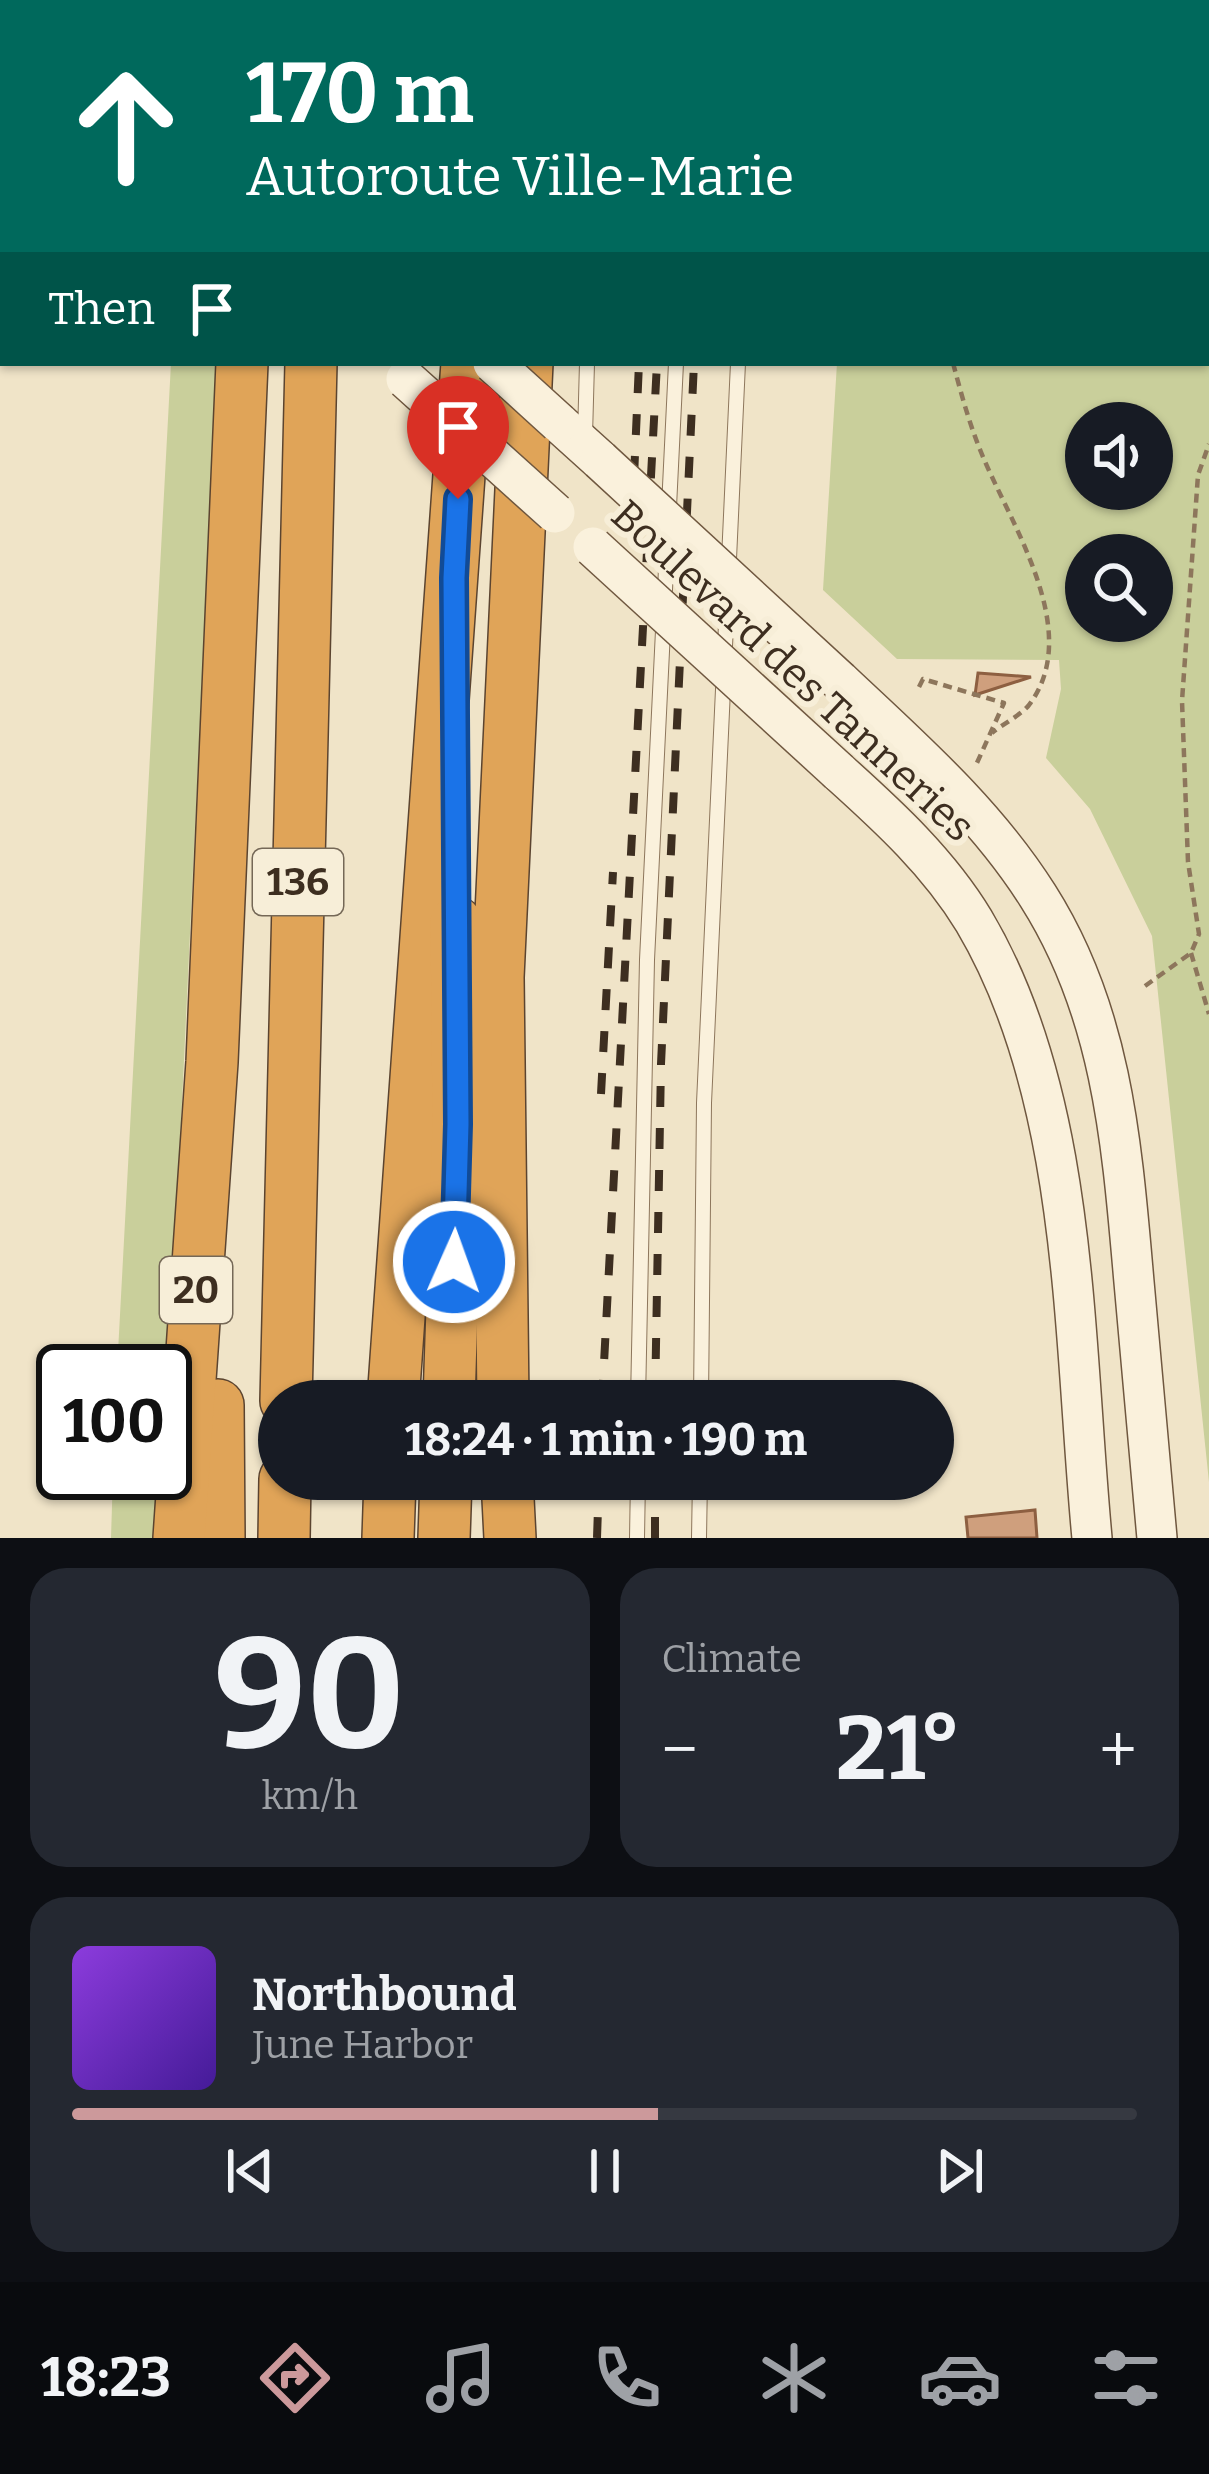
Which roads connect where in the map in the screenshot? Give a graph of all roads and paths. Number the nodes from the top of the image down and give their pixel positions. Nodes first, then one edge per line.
1 (242, 366) edge
2 (311, 366) edge
3 (467, 366) edge
4 (496, 366) edge
5 (527, 366) edge
6 (587, 366) edge
7 (676, 366) edge
8 (738, 366) edge
9 (954, 366) edge
10 (397, 371) edge
11 (582, 443) junction
12 (1209, 444) edge
13 (454, 578) junction
14 (919, 688) dead end
15 (1004, 703) junction
16 (1013, 717) junction
17 (992, 733) junction
18 (974, 770) dead end
19 (1191, 953) junction
20 (1145, 986) dead end
21 (1209, 1014) edge
22 (212, 1062) junction
23 (287, 1380) edge
24 (396, 1380) edge
25 (450, 1380) edge
26 (503, 1380) edge
27 (638, 1380) edge
28 (700, 1380) edge
29 (285, 1500) edge
30 (389, 1500) edge
31 (445, 1500) edge
32 (508, 1500) edge
33 (638, 1500) edge
34 (700, 1500) edge
35 (179, 1538) edge
36 (219, 1538) edge
37 (284, 1538) edge
38 (388, 1538) edge
39 (444, 1538) edge
40 (510, 1538) edge
41 (638, 1538) edge
42 (699, 1538) edge
43 (1092, 1538) edge
44 (1157, 1538) edge

1 - 22 highway, 20
2 - 23 highway, 136
3 - 13 highway
4 - 11 main road, Boulevard des Tanneries, bridge
5 - 26 highway
6 - 11 lane
7 - 27 lane
8 - 28 lane
9 - 16 path
10 - 43 main road, Boulevard des Tanneries, bridge
11 - 44 main road, Boulevard des Tanneries, bridge
12 - 19 path
13 - 24 highway
13 - 25 highway
14 - 15 path
15 - 16 path
15 - 17 path
16 - 17 path
17 - 18 path
19 - 20 path
19 - 21 path
22 - 35 highway, 20
22 - 36 highway
29 - 37 highway
30 - 38 highway
31 - 39 highway
32 - 40 highway
33 - 41 lane
34 - 42 lane

